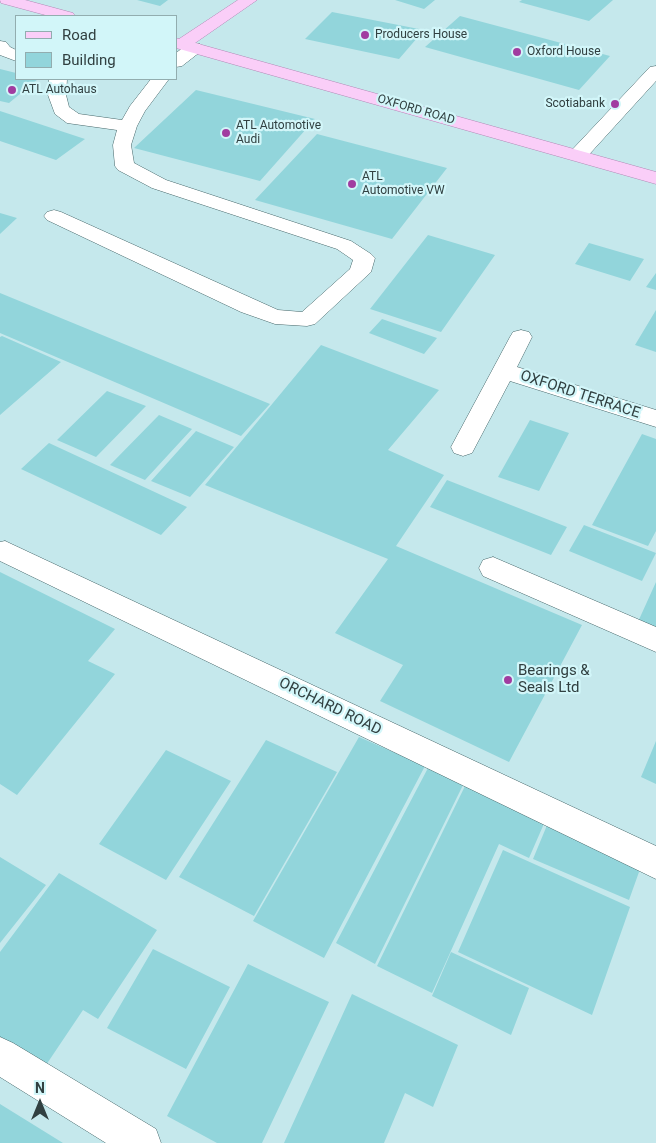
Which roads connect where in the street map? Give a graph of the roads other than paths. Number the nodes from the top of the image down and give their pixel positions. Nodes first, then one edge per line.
1 (7, 0) edge
2 (249, 0) edge
3 (64, 15) edge
4 (184, 45) edge
5 (0, 46) edge
6 (15, 56) edge
7 (178, 58) edge
8 (656, 71) edge
9 (58, 80) edge
10 (159, 80) edge
11 (128, 126) junction
12 (578, 155) junction
13 (656, 178) edge
14 (54, 216) dead end
15 (521, 337) dead end
16 (505, 371) junction
17 (656, 419) edge
18 (463, 447) dead end
19 (5, 550) dead end
20 (493, 568) dead end
21 (656, 640) edge
22 (656, 863) edge
23 (0, 1056) edge
24 (142, 1143) edge

1 - 3 main road
2 - 4 main road
4 - 7 street
4 - 12 main road, OXFORD ROAD
5 - 6 street
8 - 12 street
9 - 11 street
10 - 11 street
11 - 14 street
12 - 13 main road, OXFORD ROAD
15 - 16 street
16 - 17 street, OXFORD TERRACE
16 - 18 street
19 - 22 street, ORCHARD ROAD
20 - 21 street
23 - 24 street

